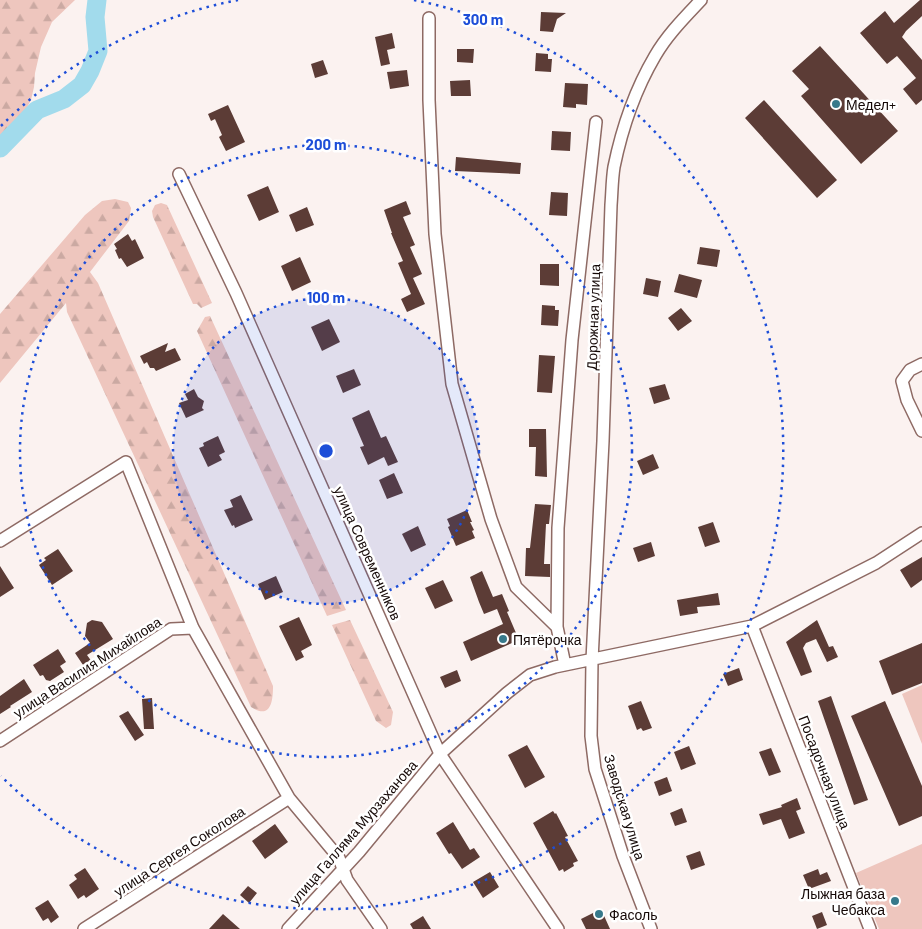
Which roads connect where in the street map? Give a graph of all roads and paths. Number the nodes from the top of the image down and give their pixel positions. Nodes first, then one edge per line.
1 (701, 0) edge
2 (429, 18) dead end
3 (596, 122) dead end
4 (179, 174) dead end
5 (922, 364) edge
6 (922, 431) edge
7 (922, 533) edge
8 (0, 541) edge
9 (752, 626) junction
10 (193, 628) junction
11 (557, 628) junction
12 (592, 660) junction
13 (565, 665) junction
14 (0, 742) edge
15 (440, 754) junction
16 (290, 798) junction
17 (344, 869) junction
18 (84, 929) edge
19 (288, 929) edge
20 (381, 929) edge
21 (558, 929) edge
22 (651, 929) edge
23 (870, 929) edge

1 - 12 street, Дорожная улица
2 - 11 street
3 - 11 street
4 - 15 street, улица Современников
5 - 6 street
7 - 9 street, улица Галляма Мурзаханова
8 - 10 street
9 - 12 street, улица Галляма Мурзаханова
9 - 23 street, Посадочная улица
10 - 14 street, улица Василия Михайлова
10 - 16 street
11 - 13 street
12 - 13 street, улица Галляма Мурзаханова
12 - 22 street, Заводская улица
13 - 15 street, улица Галляма Мурзаханова
15 - 17 street, улица Галляма Мурзаханова
15 - 21 street, улица Современников
16 - 17 street
16 - 18 street, улица Сергея Соколова
17 - 19 street, улица Галляма Мурзаханова
17 - 20 street

